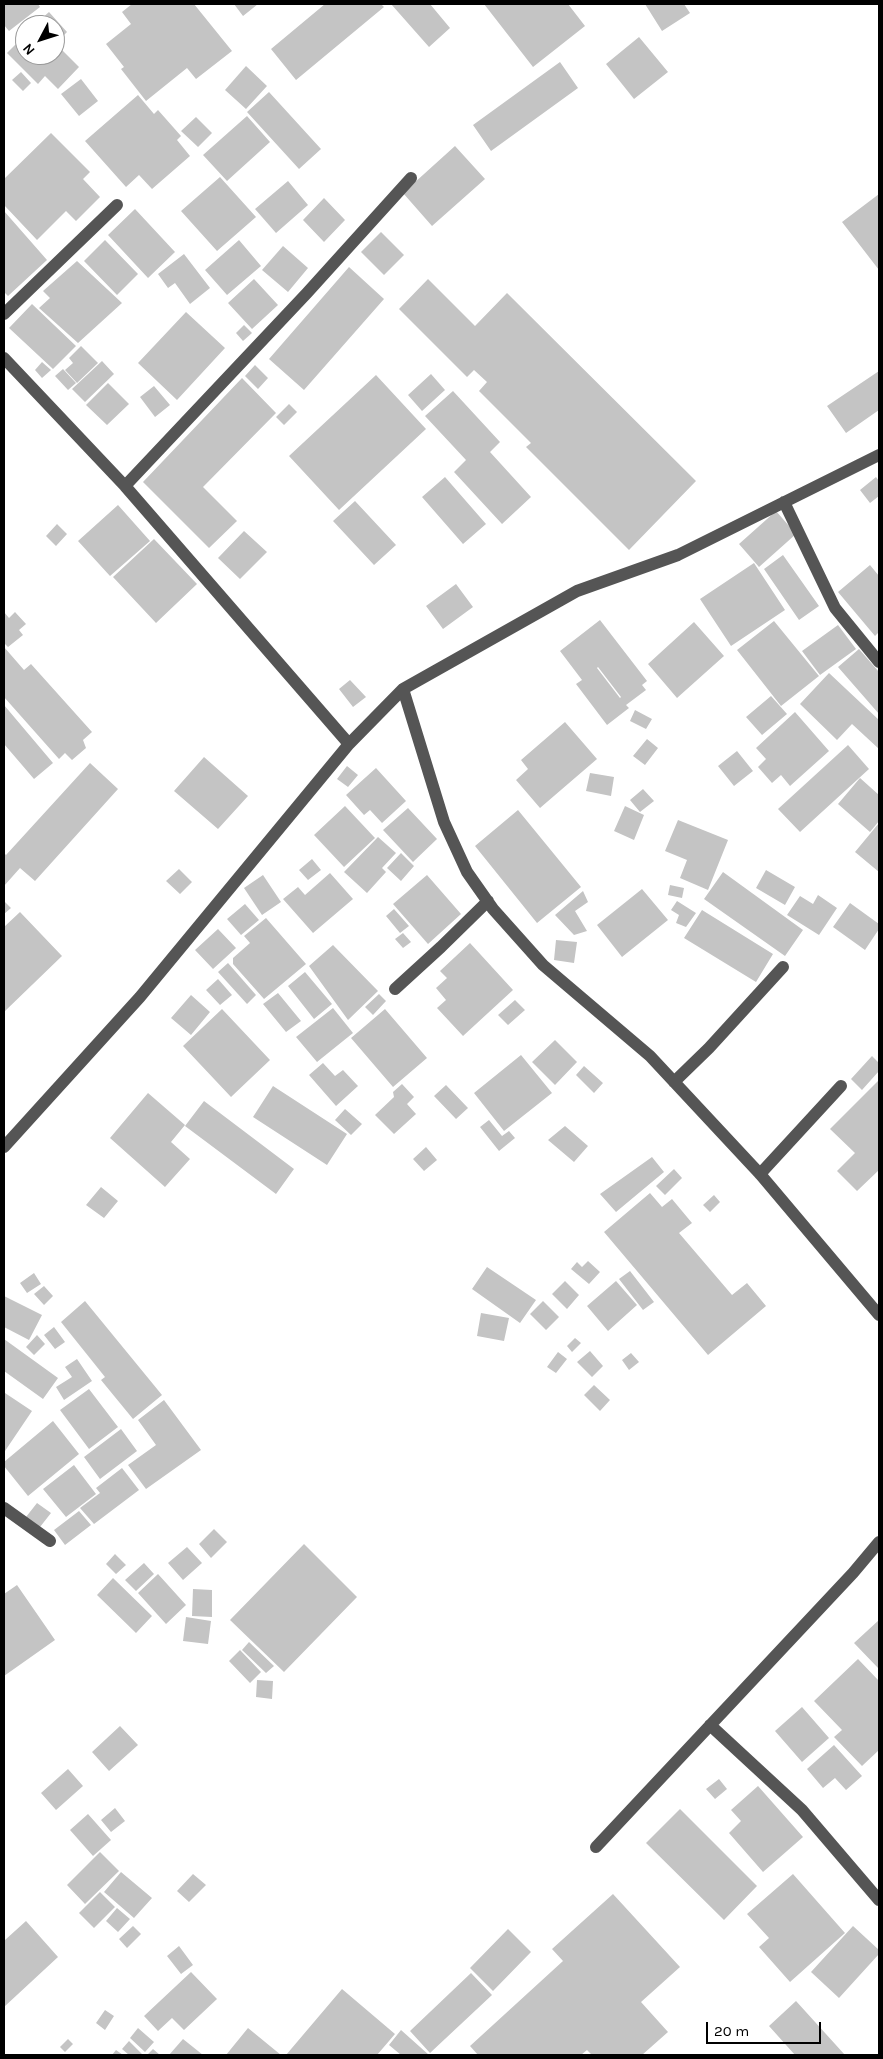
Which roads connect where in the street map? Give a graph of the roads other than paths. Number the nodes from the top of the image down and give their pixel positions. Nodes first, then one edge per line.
1 (410, 178) dead end
2 (117, 205) dead end
3 (4, 314) edge
4 (4, 358) edge
5 (879, 455) edge
6 (126, 486) junction
7 (784, 502) junction
8 (879, 662) edge
9 (403, 689) junction
10 (349, 744) junction
11 (488, 901) junction
12 (783, 967) dead end
13 (395, 989) dead end
14 (674, 1082) junction
15 (841, 1086) dead end
16 (4, 1147) edge
17 (760, 1174) junction
18 (879, 1315) edge
19 (4, 1508) edge
20 (50, 1542) dead end
21 (879, 1542) edge
22 (710, 1725) junction
23 (596, 1847) dead end
24 (879, 1900) edge

1 - 6 street
2 - 3 street
4 - 6 street
5 - 7 street
6 - 10 street
7 - 8 street
7 - 9 street
9 - 10 street
9 - 11 street
10 - 16 street
11 - 13 street
11 - 14 street
12 - 14 street
14 - 17 street
15 - 17 street
17 - 18 street
19 - 20 street
21 - 22 street
22 - 23 street
22 - 24 street

